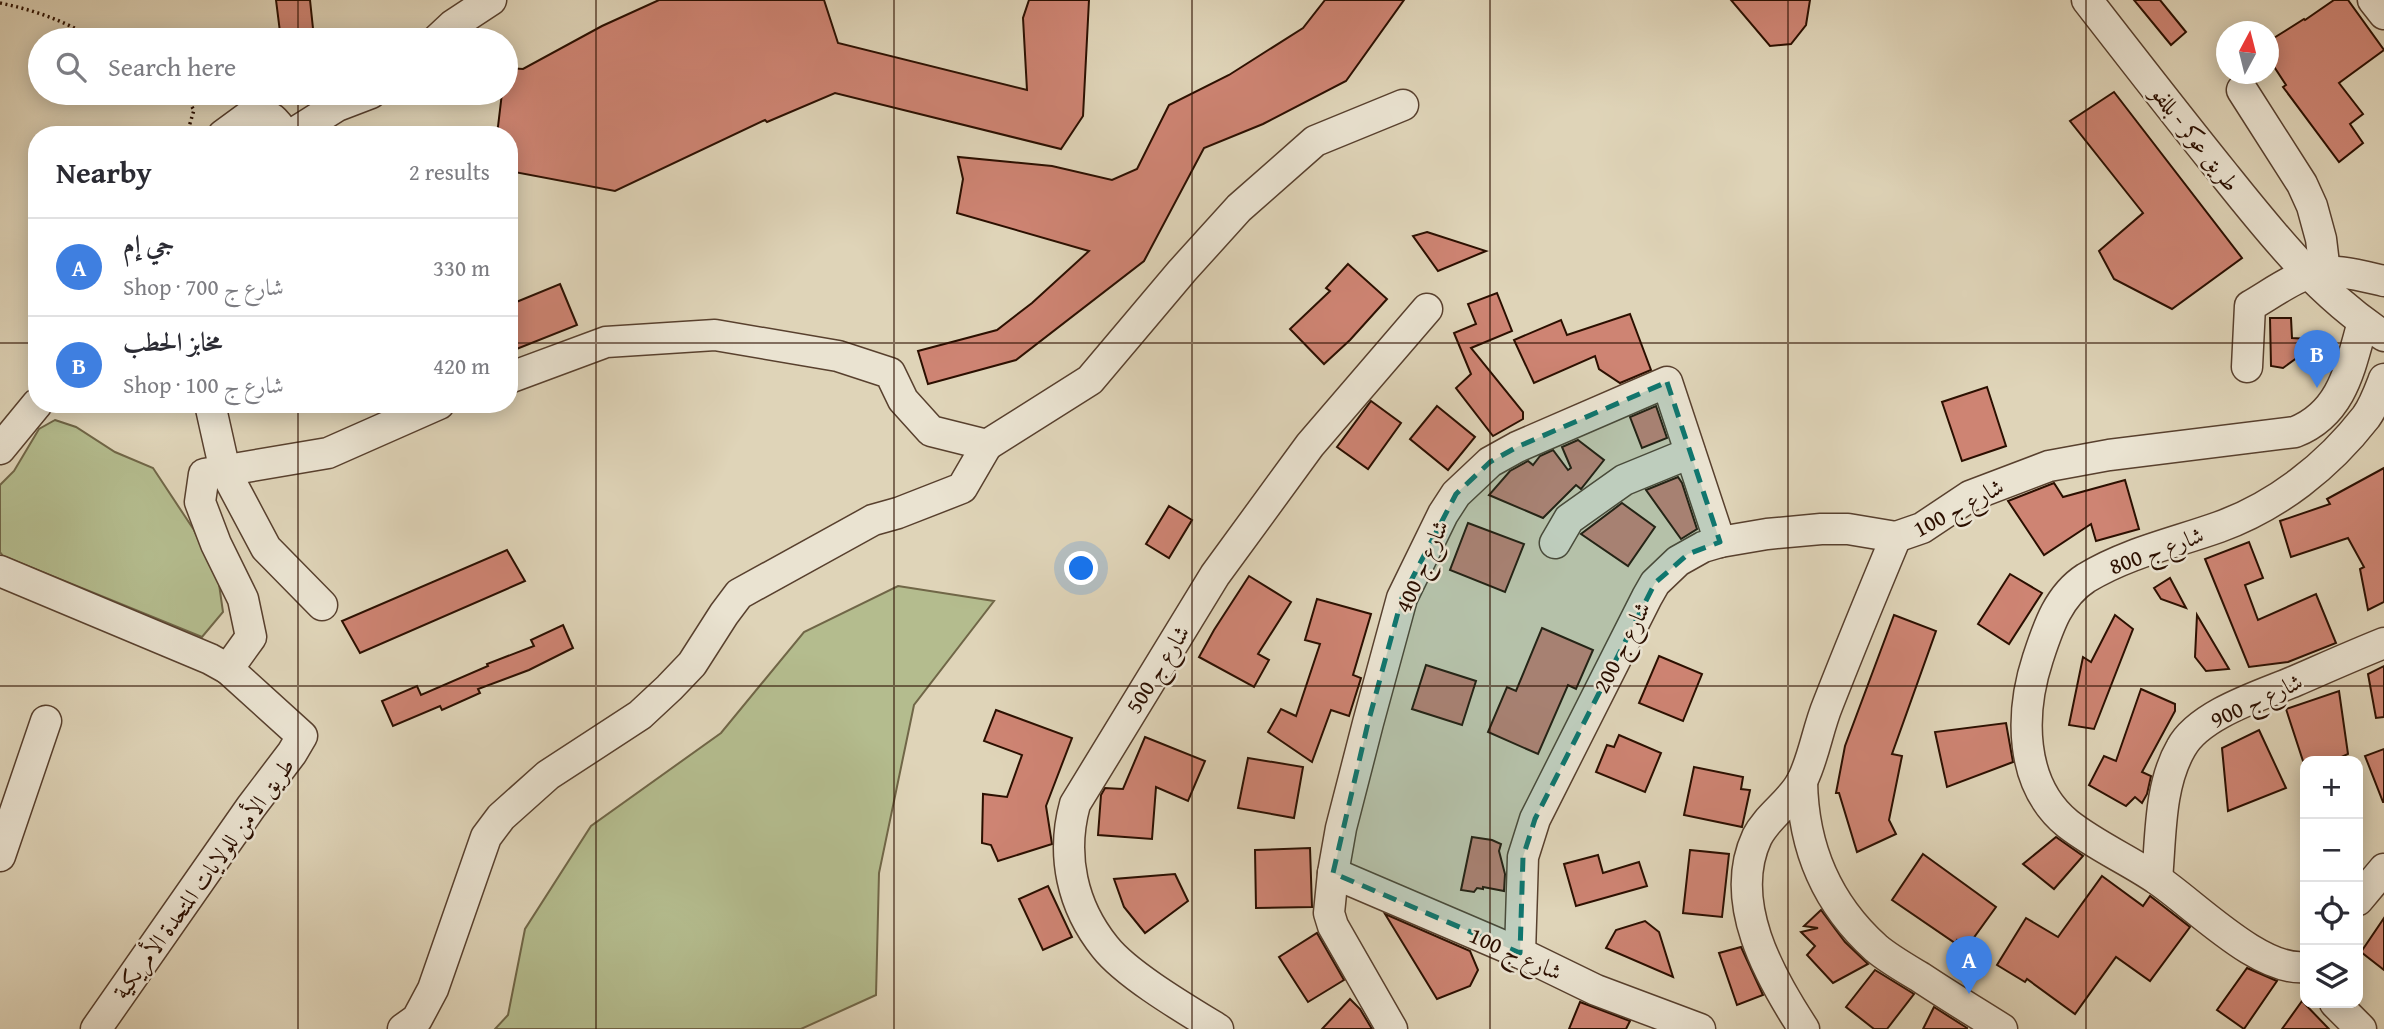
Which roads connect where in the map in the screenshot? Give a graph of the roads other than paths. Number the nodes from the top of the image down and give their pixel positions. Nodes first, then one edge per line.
1 (491, 0) edge
2 (2087, 0) edge
3 (2373, 0) edge
4 (2384, 14) edge
5 (450, 28) edge
6 (2242, 90) dead end
7 (340, 105) edge
8 (1403, 105) dead end
9 (235, 126) edge
10 (280, 126) edge
11 (305, 126) edge
12 (2316, 273) junction
13 (2384, 281) edge
14 (1427, 309) dead end
15 (2373, 329) edge
16 (2247, 368) dead end
17 (518, 376) edge
18 (2384, 379) edge
19 (30, 413) edge
20 (211, 413) edge
21 (419, 413) edge
22 (986, 444) junction
23 (0, 449) edge
24 (1690, 453) junction
25 (225, 471) junction
26 (1896, 537) junction
27 (1720, 542) junction
28 (1555, 543) dead end
29 (0, 571) edge
30 (322, 605) dead end
31 (2384, 643) edge
32 (228, 669) junction
33 (46, 721) dead end
34 (1802, 781) junction
35 (0, 856) edge
36 (2384, 869) edge
37 (1333, 873) junction
38 (2157, 879) junction
39 (2363, 894) edge
40 (1520, 953) junction
41 (2300, 967) edge
42 (2340, 1008) edge
43 (96, 1029) edge
44 (403, 1029) edge
45 (1218, 1029) edge
46 (1392, 1029) edge
47 (1700, 1029) edge
48 (1804, 1029) edge
49 (2002, 1029) edge
50 (2361, 1029) edge

1 - 5 street
2 - 12 street, طريق عوكر - بللفو
3 - 4 street
6 - 12 street
7 - 11 street
8 - 22 street
9 - 10 street
12 - 13 street
12 - 15 street, طريق عوكر - بللفو
12 - 16 street
14 - 45 street, شارع ج 500
15 - 26 street, شارع ج 100
17 - 22 street
18 - 38 street, شارع ج 800
19 - 23 street
20 - 25 street
21 - 25 street
22 - 44 street
24 - 27 street
24 - 28 street
24 - 37 street, شارع ج 400
25 - 30 street
25 - 32 street
26 - 27 street, شارع ج 200
26 - 34 street, شارع ج 100
27 - 40 street, شارع ج 200
29 - 32 street, طريق الأمن للولايات المتحدة الأمريكية
31 - 38 street, شارع ج 900
32 - 43 street, طريق الأمن للولايات المتحدة الأمريكية
33 - 35 street
34 - 48 street, شارع ج 100
34 - 49 street
36 - 39 street
37 - 40 street, شارع ج 100
37 - 46 street, شارع ج 400
38 - 41 street, شارع ج 800
40 - 47 street, شارع ج 100
42 - 50 street

